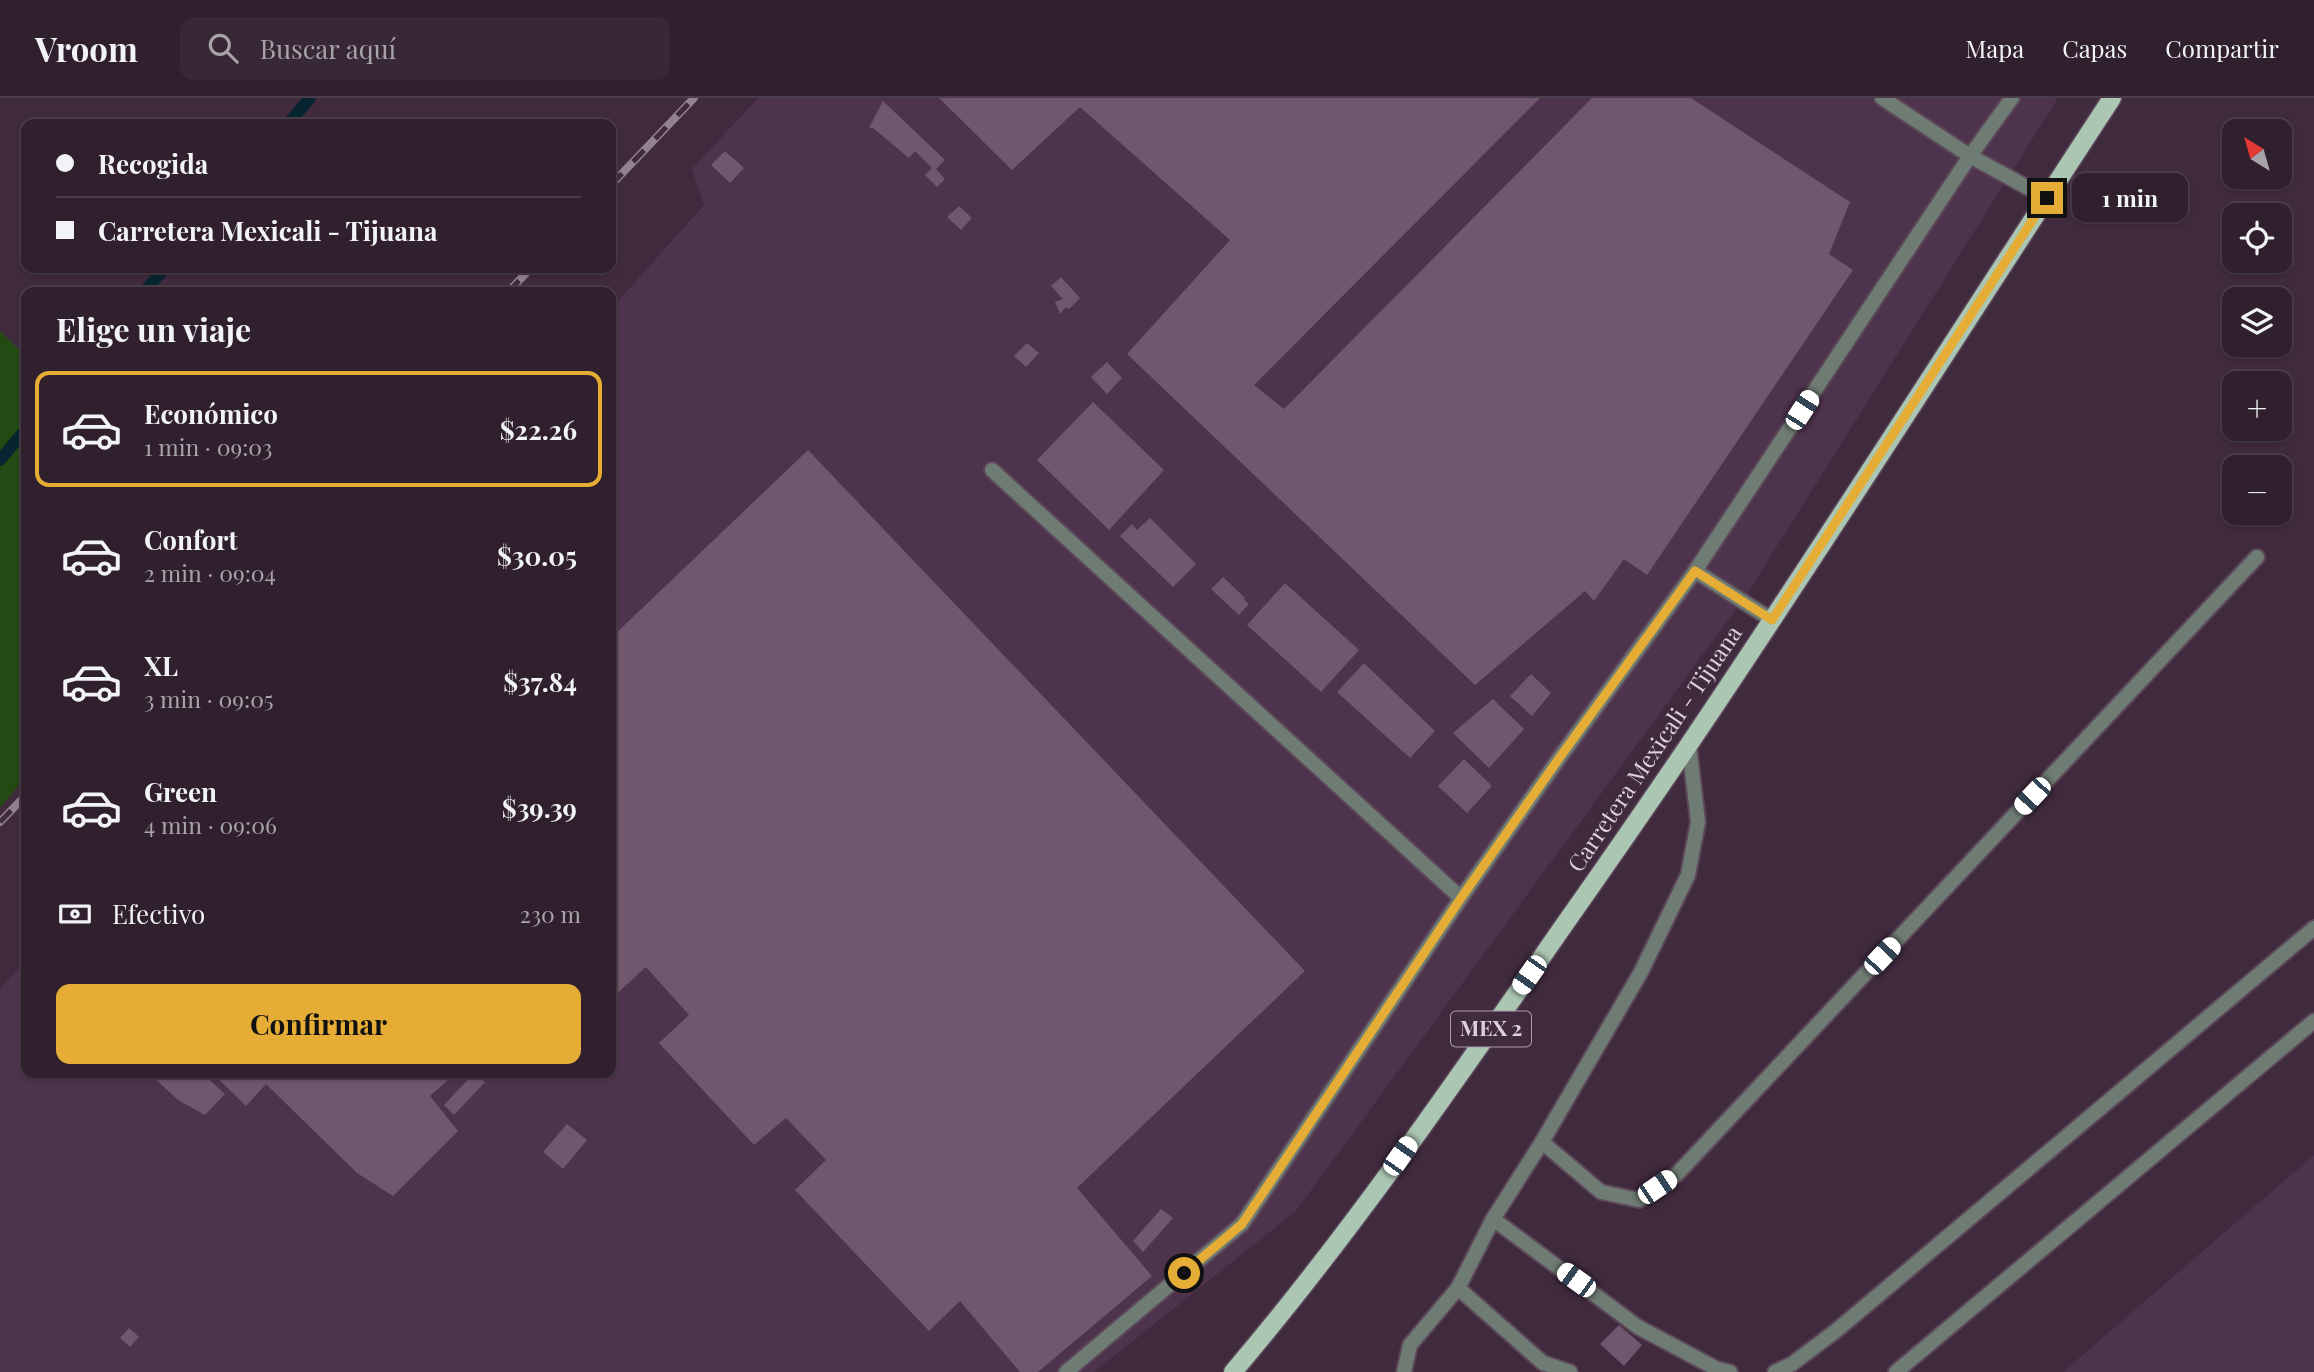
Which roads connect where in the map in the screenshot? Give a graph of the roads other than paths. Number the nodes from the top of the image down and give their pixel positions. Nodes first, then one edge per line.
1 (1882, 98) edge
2 (2012, 98) edge
3 (2112, 98) edge
4 (1969, 156) junction
5 (2047, 198) junction
6 (992, 470) dead end
7 (2257, 557) dead end
8 (1695, 571) junction
9 (1772, 620) junction
10 (1689, 745) junction
11 (1461, 898) junction
12 (2314, 928) edge
13 (2314, 1021) edge
14 (1542, 1142) junction
15 (1493, 1219) junction
16 (1458, 1288) junction
17 (1066, 1372) edge
18 (1233, 1372) edge
19 (1404, 1372) edge
20 (1570, 1372) edge
21 (1730, 1372) edge
22 (1775, 1372) edge
23 (1896, 1372) edge

1 - 4 lane
2 - 4 lane
3 - 5 main road, Carretera Mexicali - Tijuana / MEX 2
4 - 5 lane
4 - 8 lane
5 - 9 main road, Carretera Mexicali - Tijuana / MEX 2
6 - 11 lane
7 - 14 lane
8 - 9 lane
8 - 11 lane
9 - 10 main road, Carretera Mexicali - Tijuana / MEX 2
10 - 14 lane
10 - 18 main road, Carretera Mexicali - Tijuana / MEX 2
11 - 17 lane
12 - 22 lane
13 - 23 lane
14 - 15 lane
15 - 16 lane
15 - 21 lane
16 - 19 lane
16 - 20 lane

